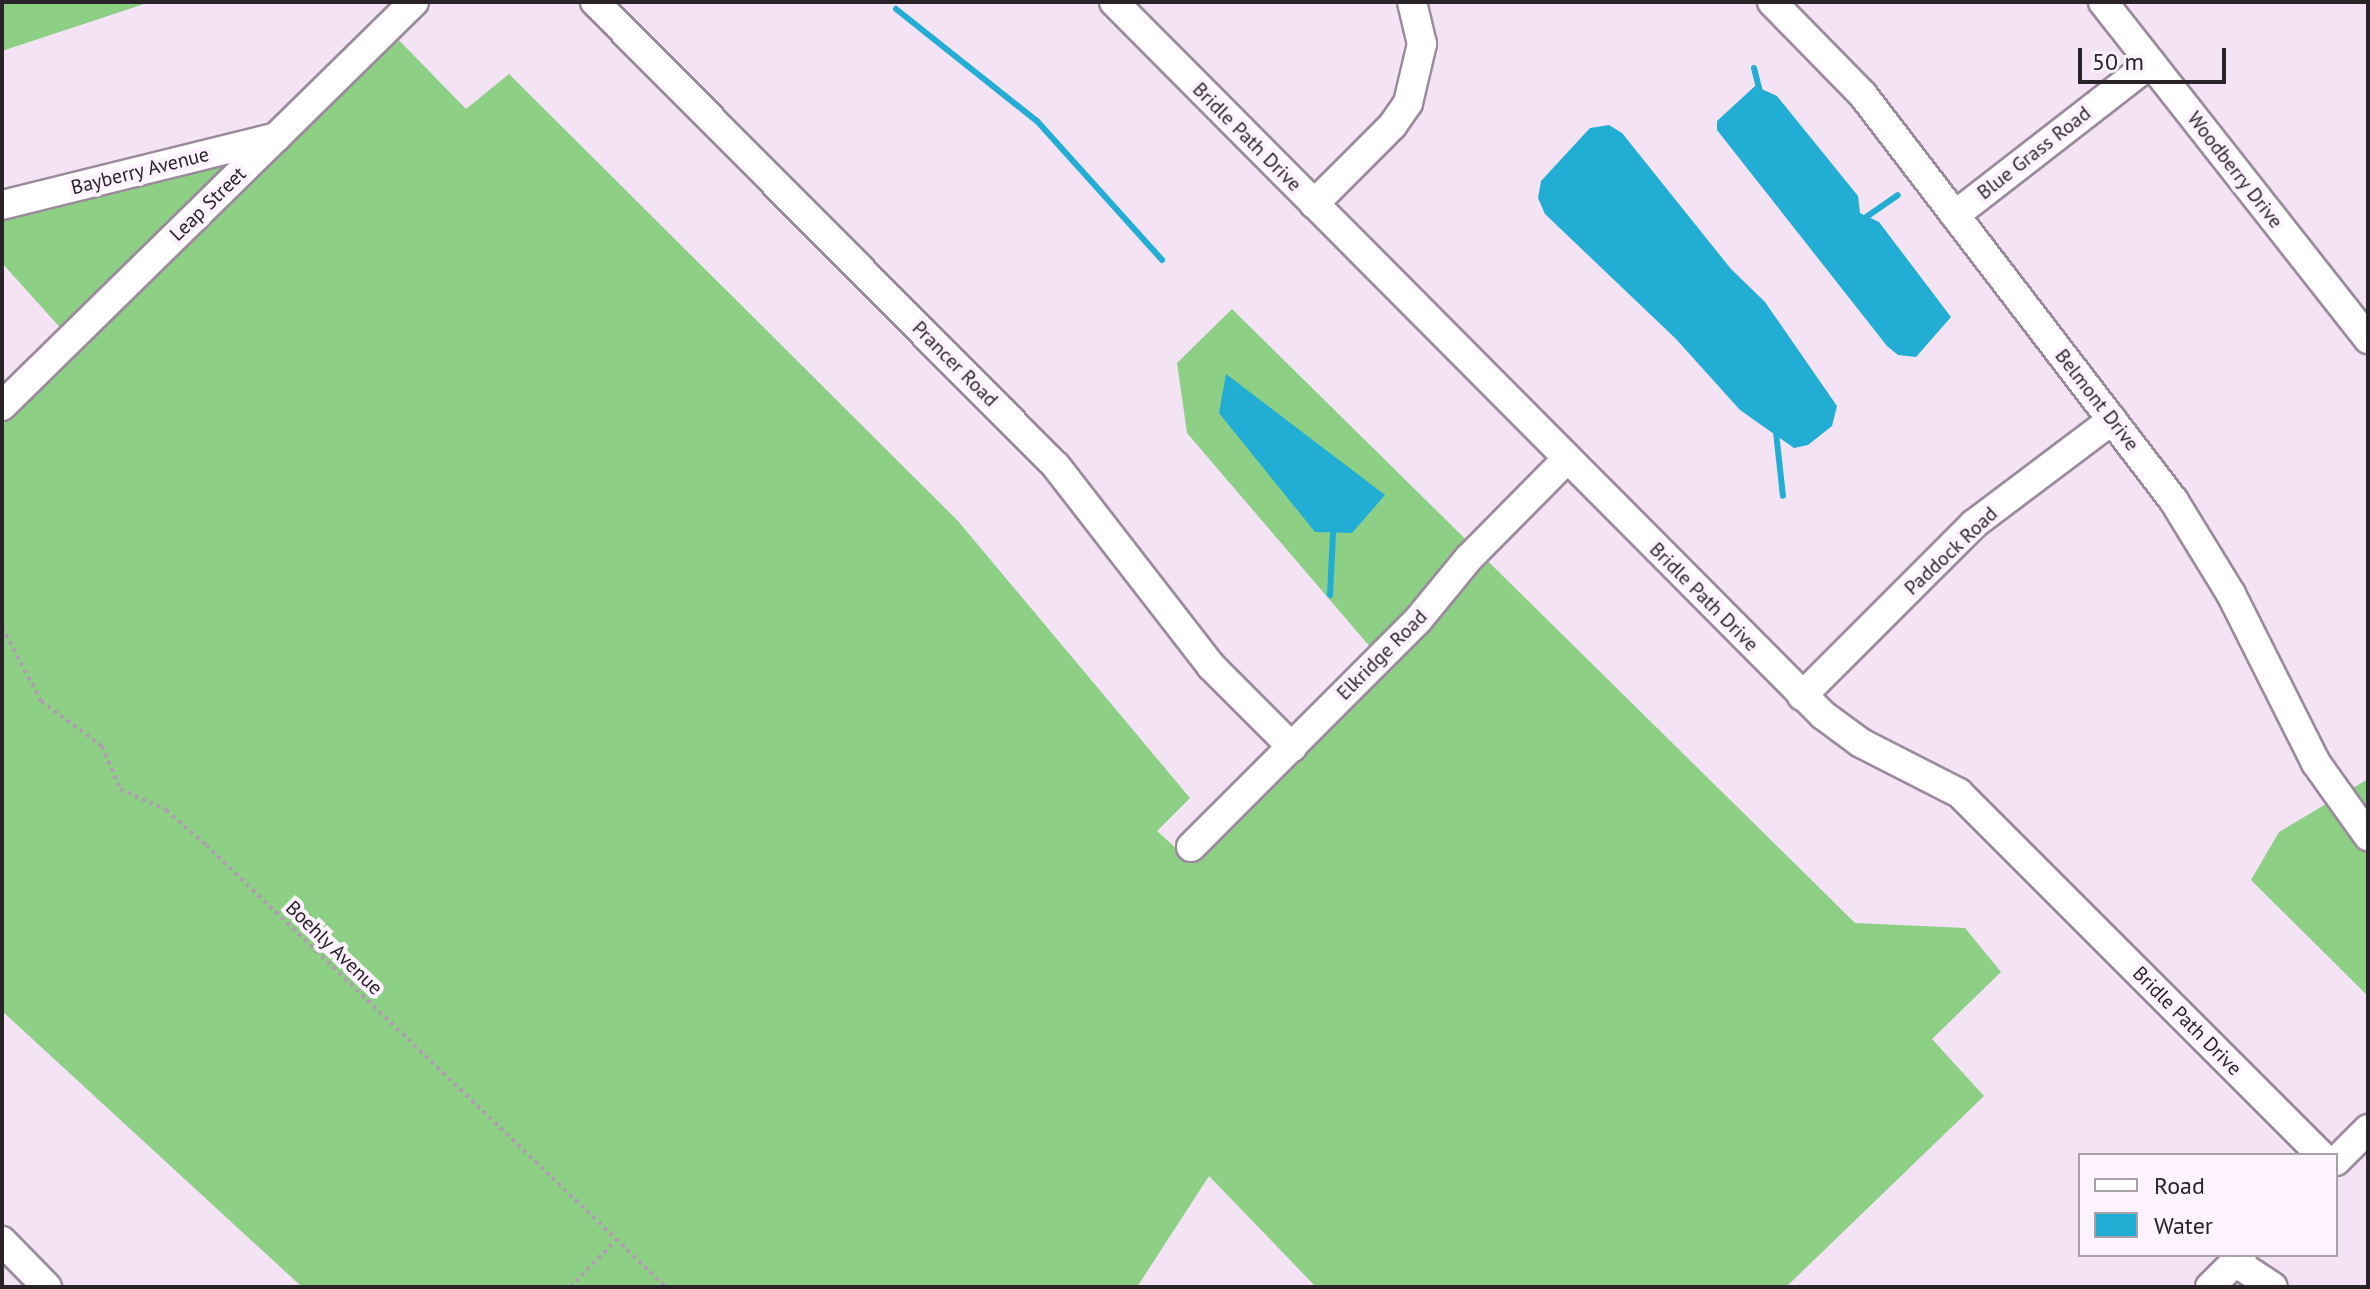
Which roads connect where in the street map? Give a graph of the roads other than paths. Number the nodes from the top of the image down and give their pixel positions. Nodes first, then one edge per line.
1 (414, 2) edge
2 (595, 2) edge
3 (1114, 2) edge
4 (1412, 2) edge
5 (1772, 2) edge
6 (2103, 2) edge
7 (2151, 63) junction
8 (278, 137) junction
9 (1314, 204) junction
10 (2, 205) edge
11 (1955, 215) junction
12 (2368, 339) edge
13 (2, 406) edge
14 (2112, 420) junction
15 (1567, 459) junction
16 (1802, 696) junction
17 (1292, 747) junction
18 (2368, 836) edge
19 (1191, 847) dead end
20 (2368, 1129) edge
21 (2319, 1153) edge
22 (2338, 1159) edge
23 (2, 1241) edge
24 (2239, 1259) edge
25 (47, 1287) edge
26 (2210, 1287) edge
27 (2273, 1287) edge

1 - 8 street, Leap Street
2 - 17 street, Prancer Road
3 - 9 street, Bridle Path Drive
4 - 9 street
5 - 11 street, Belmont Drive
6 - 7 street, Woodberry Drive
7 - 11 street, Blue Grass Road
7 - 12 street, Woodberry Drive
8 - 10 street, Bayberry Avenue
8 - 13 street, Leap Street
9 - 15 street, Bridle Path Drive
11 - 14 street, Belmont Drive
14 - 16 street, Paddock Road
14 - 18 street, Belmont Drive
15 - 16 street, Bridle Path Drive
15 - 17 street, Elkridge Road
16 - 21 street, Bridle Path Drive
17 - 19 street, Elkridge Road
20 - 22 street
23 - 25 street
24 - 26 street
24 - 27 street

